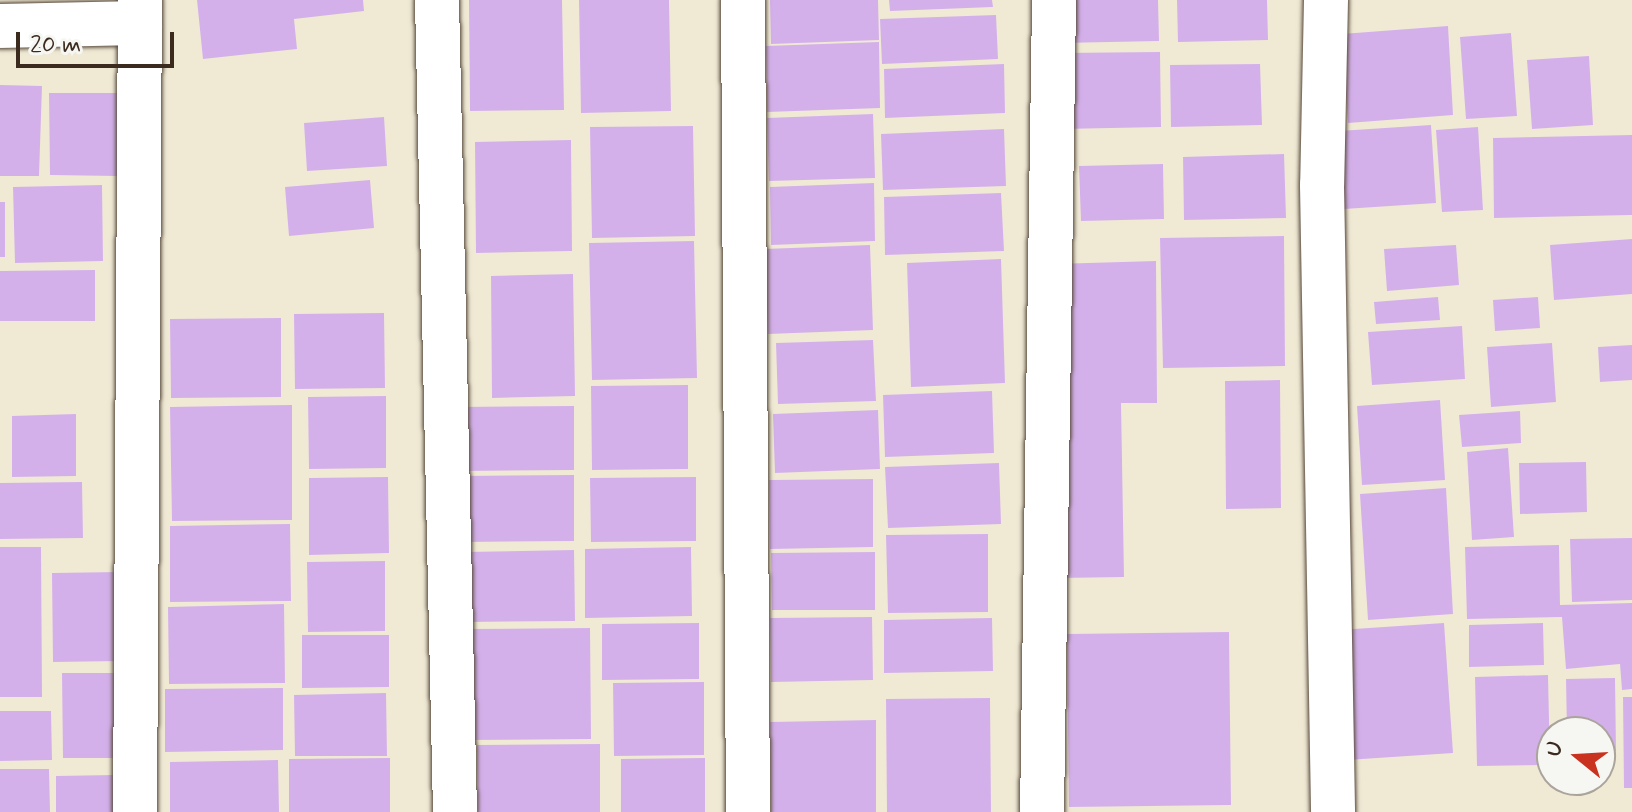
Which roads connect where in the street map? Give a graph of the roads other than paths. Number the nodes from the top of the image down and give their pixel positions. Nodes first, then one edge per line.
1 (437, 0) edge
2 (743, 0) edge
3 (1054, 0) edge
4 (1326, 0) edge
5 (140, 12) edge
6 (0, 26) edge
7 (135, 812) edge
8 (455, 812) edge
9 (748, 812) edge
10 (1042, 812) edge
11 (1333, 812) edge

1 - 8 street
2 - 9 street
3 - 10 street
4 - 11 street
5 - 6 street
5 - 7 street

